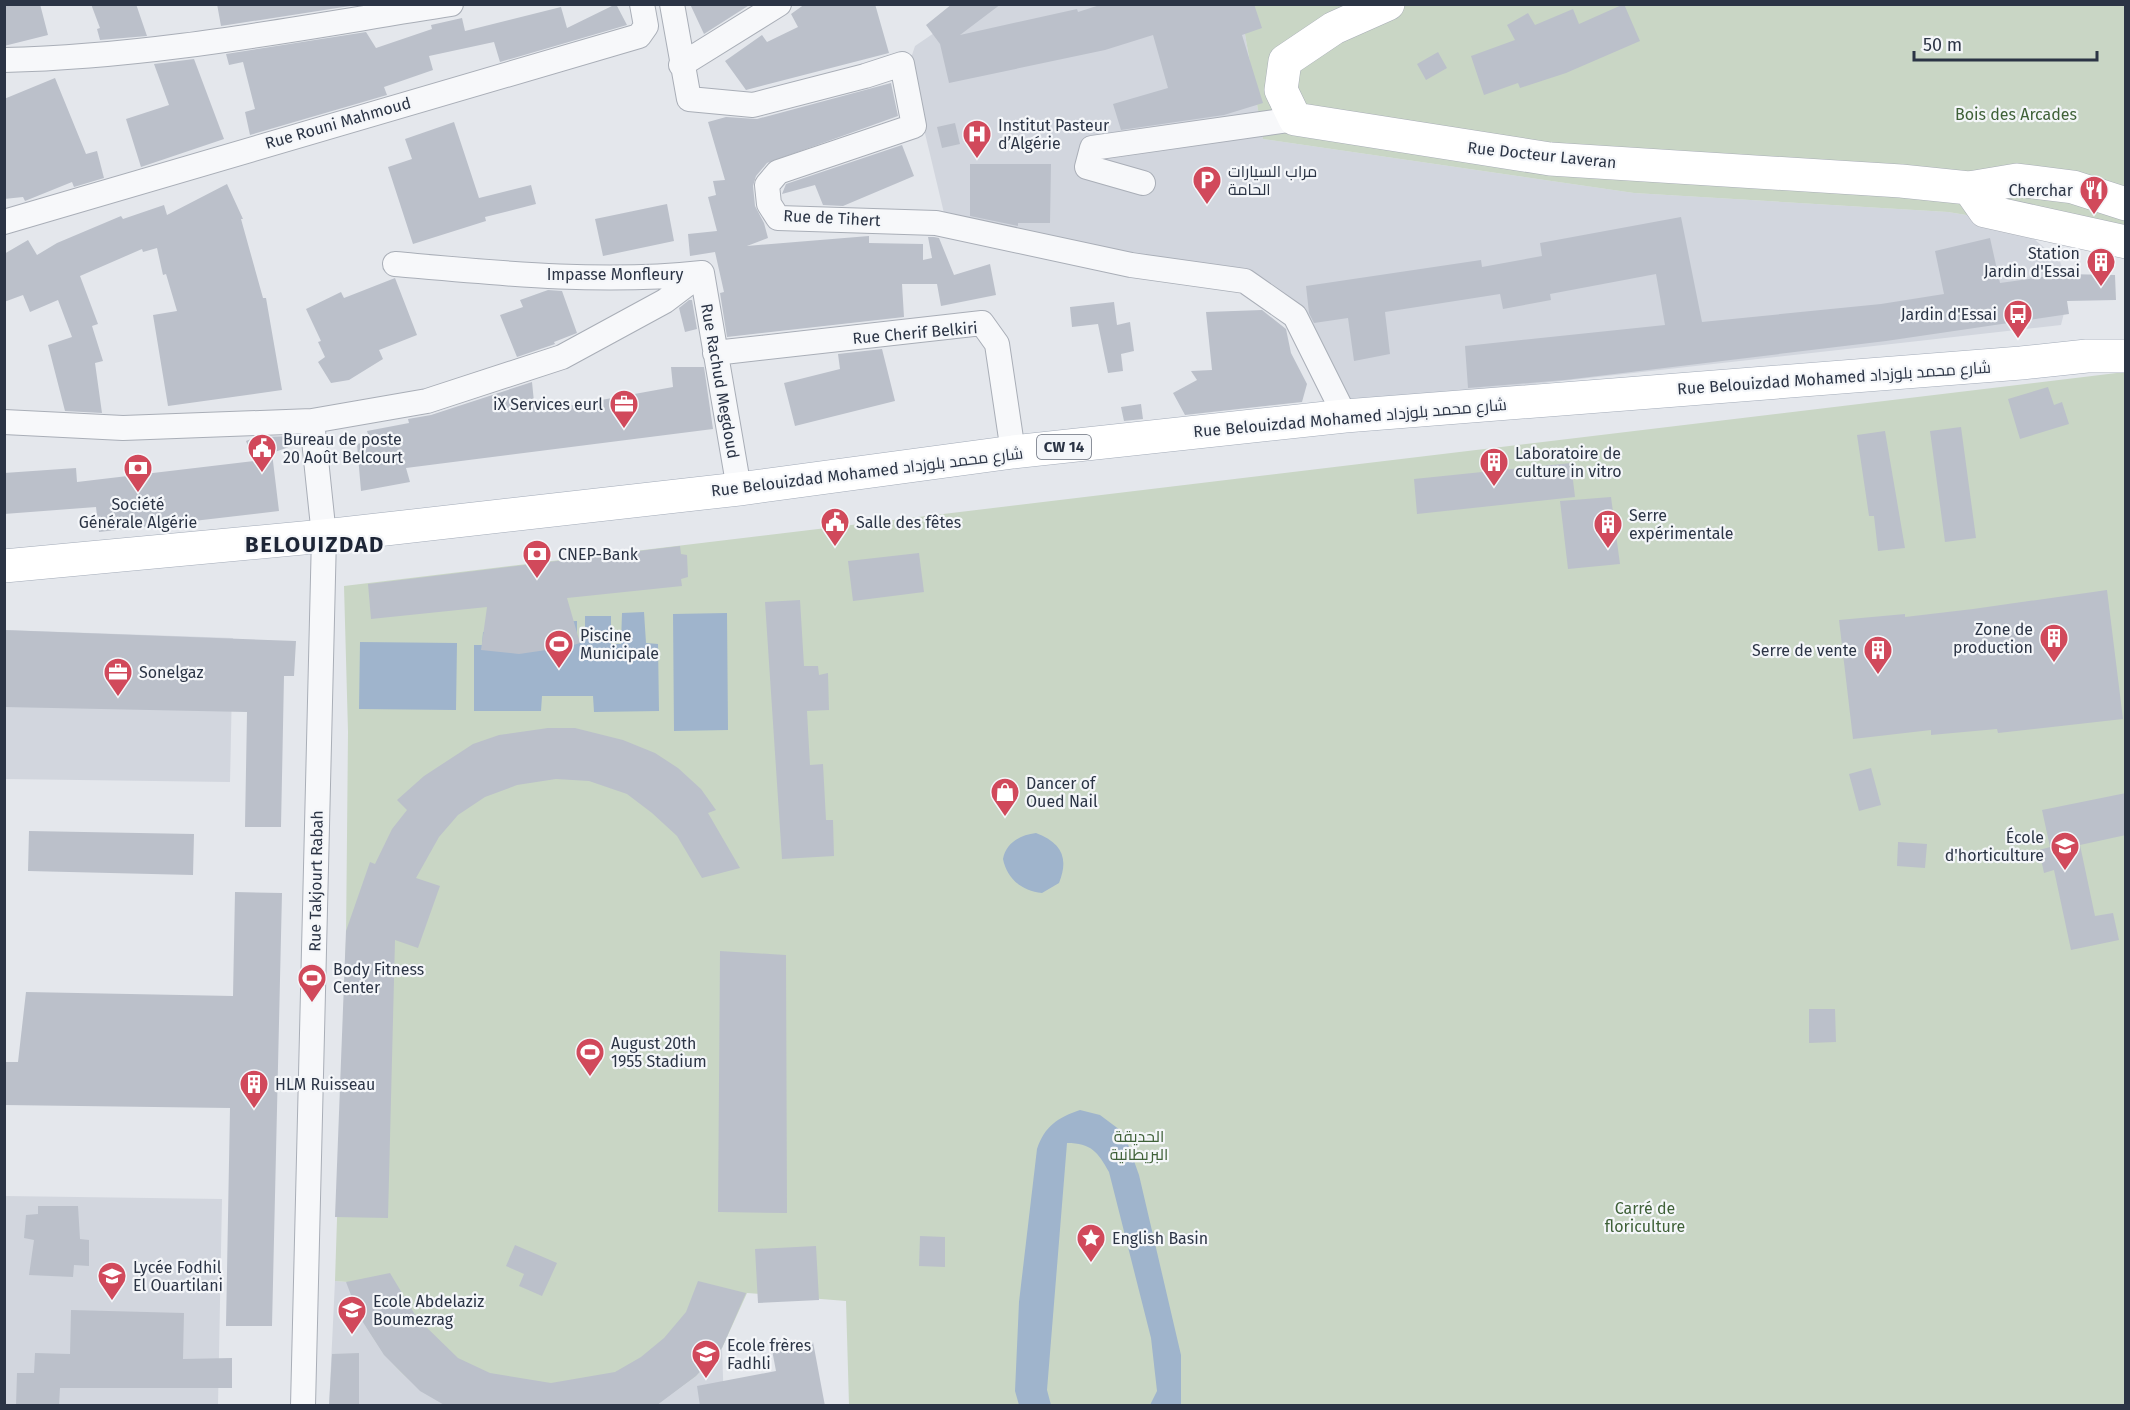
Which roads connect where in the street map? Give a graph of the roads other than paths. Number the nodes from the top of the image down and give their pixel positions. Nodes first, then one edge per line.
1 (451, 4) edge
2 (642, 4) edge
3 (672, 4) edge
4 (778, 4) edge
5 (1388, 4) edge
6 (4, 60) edge
7 (681, 65) junction
8 (1295, 119) junction
9 (1143, 183) dead end
10 (1970, 188) junction
11 (2126, 204) edge
12 (4, 222) edge
13 (2126, 242) edge
14 (395, 264) dead end
15 (702, 273) junction
16 (715, 353) junction
17 (2126, 356) edge
18 (1345, 416) junction
19 (312, 421) junction
20 (4, 422) edge
21 (1013, 452) junction
22 (739, 489) junction
23 (324, 536) junction
24 (4, 566) edge
25 (303, 1406) edge

1 - 6 street
2 - 12 street, Rue Rouni Mahmoud
3 - 7 street, Rue de Tihert
4 - 7 street
5 - 8 main road
7 - 18 street, Rue de Tihert
8 - 9 street
8 - 10 main road, Rue Docteur Laveran
10 - 11 main road, Rue Docteur Laveran
10 - 13 main road
14 - 15 street, Impasse Monfleury
15 - 16 street, Rue Rachud Megdoud
15 - 19 street, Impasse Monfleury
16 - 21 street, Rue Cherif Belkiri
16 - 22 street, Rue Rachud Megdoud
17 - 18 main road, Rue Belouizdad Mohamed شارع محمد بلوزداد / CW 14
18 - 21 main road, Rue Belouizdad Mohamed شارع محمد بلوزداد / CW 14
19 - 20 street
19 - 23 street
21 - 22 main road, Rue Belouizdad Mohamed شارع محمد بلوزداد / CW 14
22 - 23 main road, Rue Belouizdad Mohamed شارع محمد بلوزداد / CW 14
23 - 24 main road, Rue Belouizdad Mohamed شارع محمد بلوزداد / CW 14
23 - 25 street, Rue Takjourt Rabah

